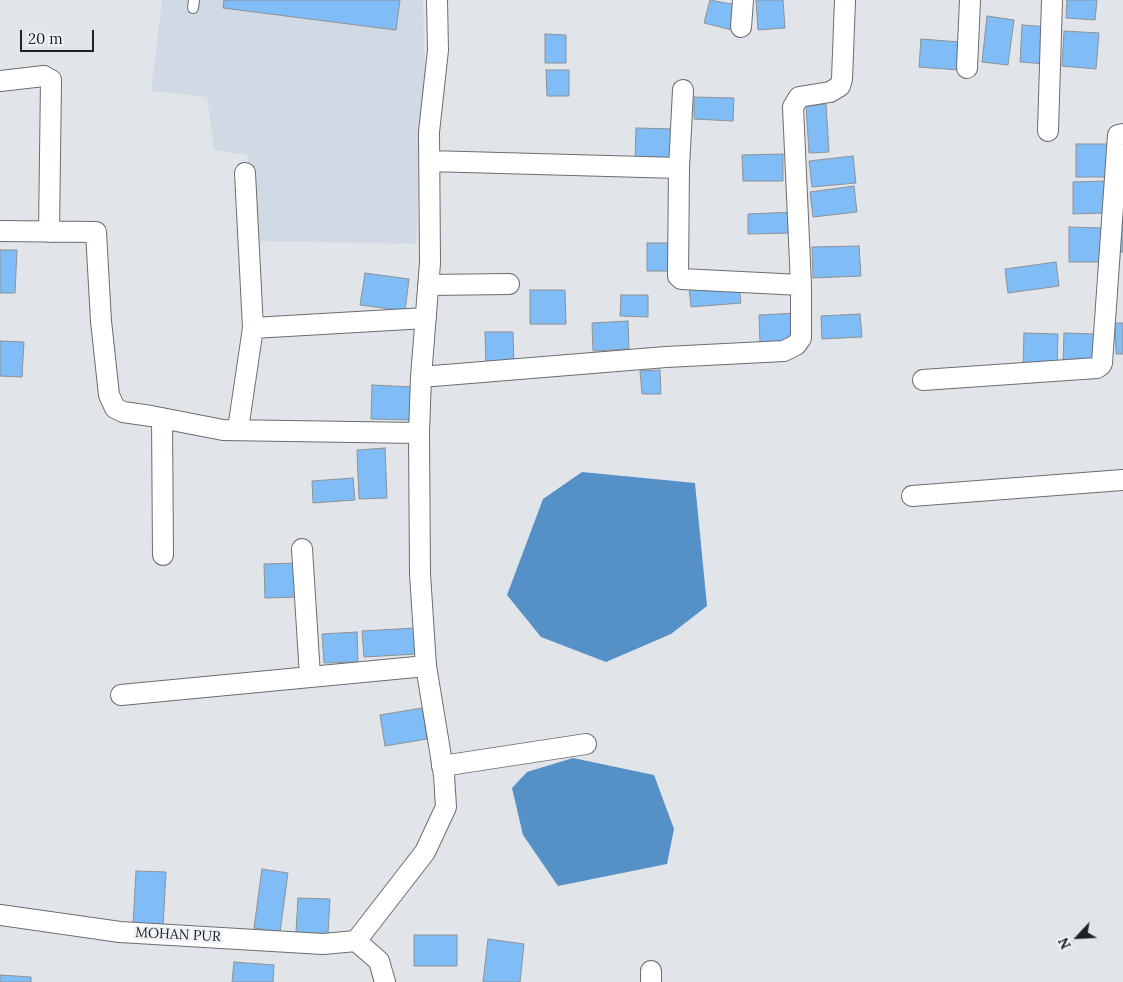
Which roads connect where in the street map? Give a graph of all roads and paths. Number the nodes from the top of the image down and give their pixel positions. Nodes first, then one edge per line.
1 (437, 0) edge
2 (743, 0) edge
3 (845, 0) edge
4 (970, 0) edge
5 (1052, 0) edge
6 (741, 28) dead end
7 (967, 68) dead end
8 (0, 81) edge
9 (684, 90) dead end
10 (1048, 131) dead end
11 (1123, 134) edge
12 (429, 161) junction
13 (680, 168) junction
14 (245, 173) dead end
15 (0, 231) edge
16 (49, 232) junction
17 (509, 284) dead end
18 (428, 285) junction
19 (801, 285) junction
20 (426, 318) junction
21 (253, 328) junction
22 (421, 378) junction
23 (923, 380) dead end
24 (162, 418) junction
25 (238, 429) junction
26 (419, 434) junction
27 (1123, 480) edge
28 (912, 496) dead end
29 (302, 549) dead end
30 (163, 555) dead end
31 (426, 666) junction
32 (310, 676) junction
33 (121, 695) dead end
34 (586, 744) dead end
35 (442, 766) junction
36 (0, 914) edge
37 (356, 941) junction
38 (385, 982) edge

1 - 12 street
2 - 6 street
3 - 19 street
4 - 7 street
5 - 10 street
8 - 16 street
9 - 13 street
11 - 23 street
12 - 13 street
12 - 18 street
13 - 19 street
14 - 21 street
15 - 16 street
16 - 24 street
17 - 18 street
18 - 20 street
19 - 22 street
20 - 21 street
20 - 22 street
21 - 25 street
22 - 26 street
24 - 25 street
24 - 30 street
25 - 26 street
26 - 31 street
27 - 28 street
29 - 32 street
31 - 32 street
31 - 35 street
32 - 33 street
34 - 35 street
35 - 37 street
36 - 37 street, MOHAN PUR
37 - 38 street

